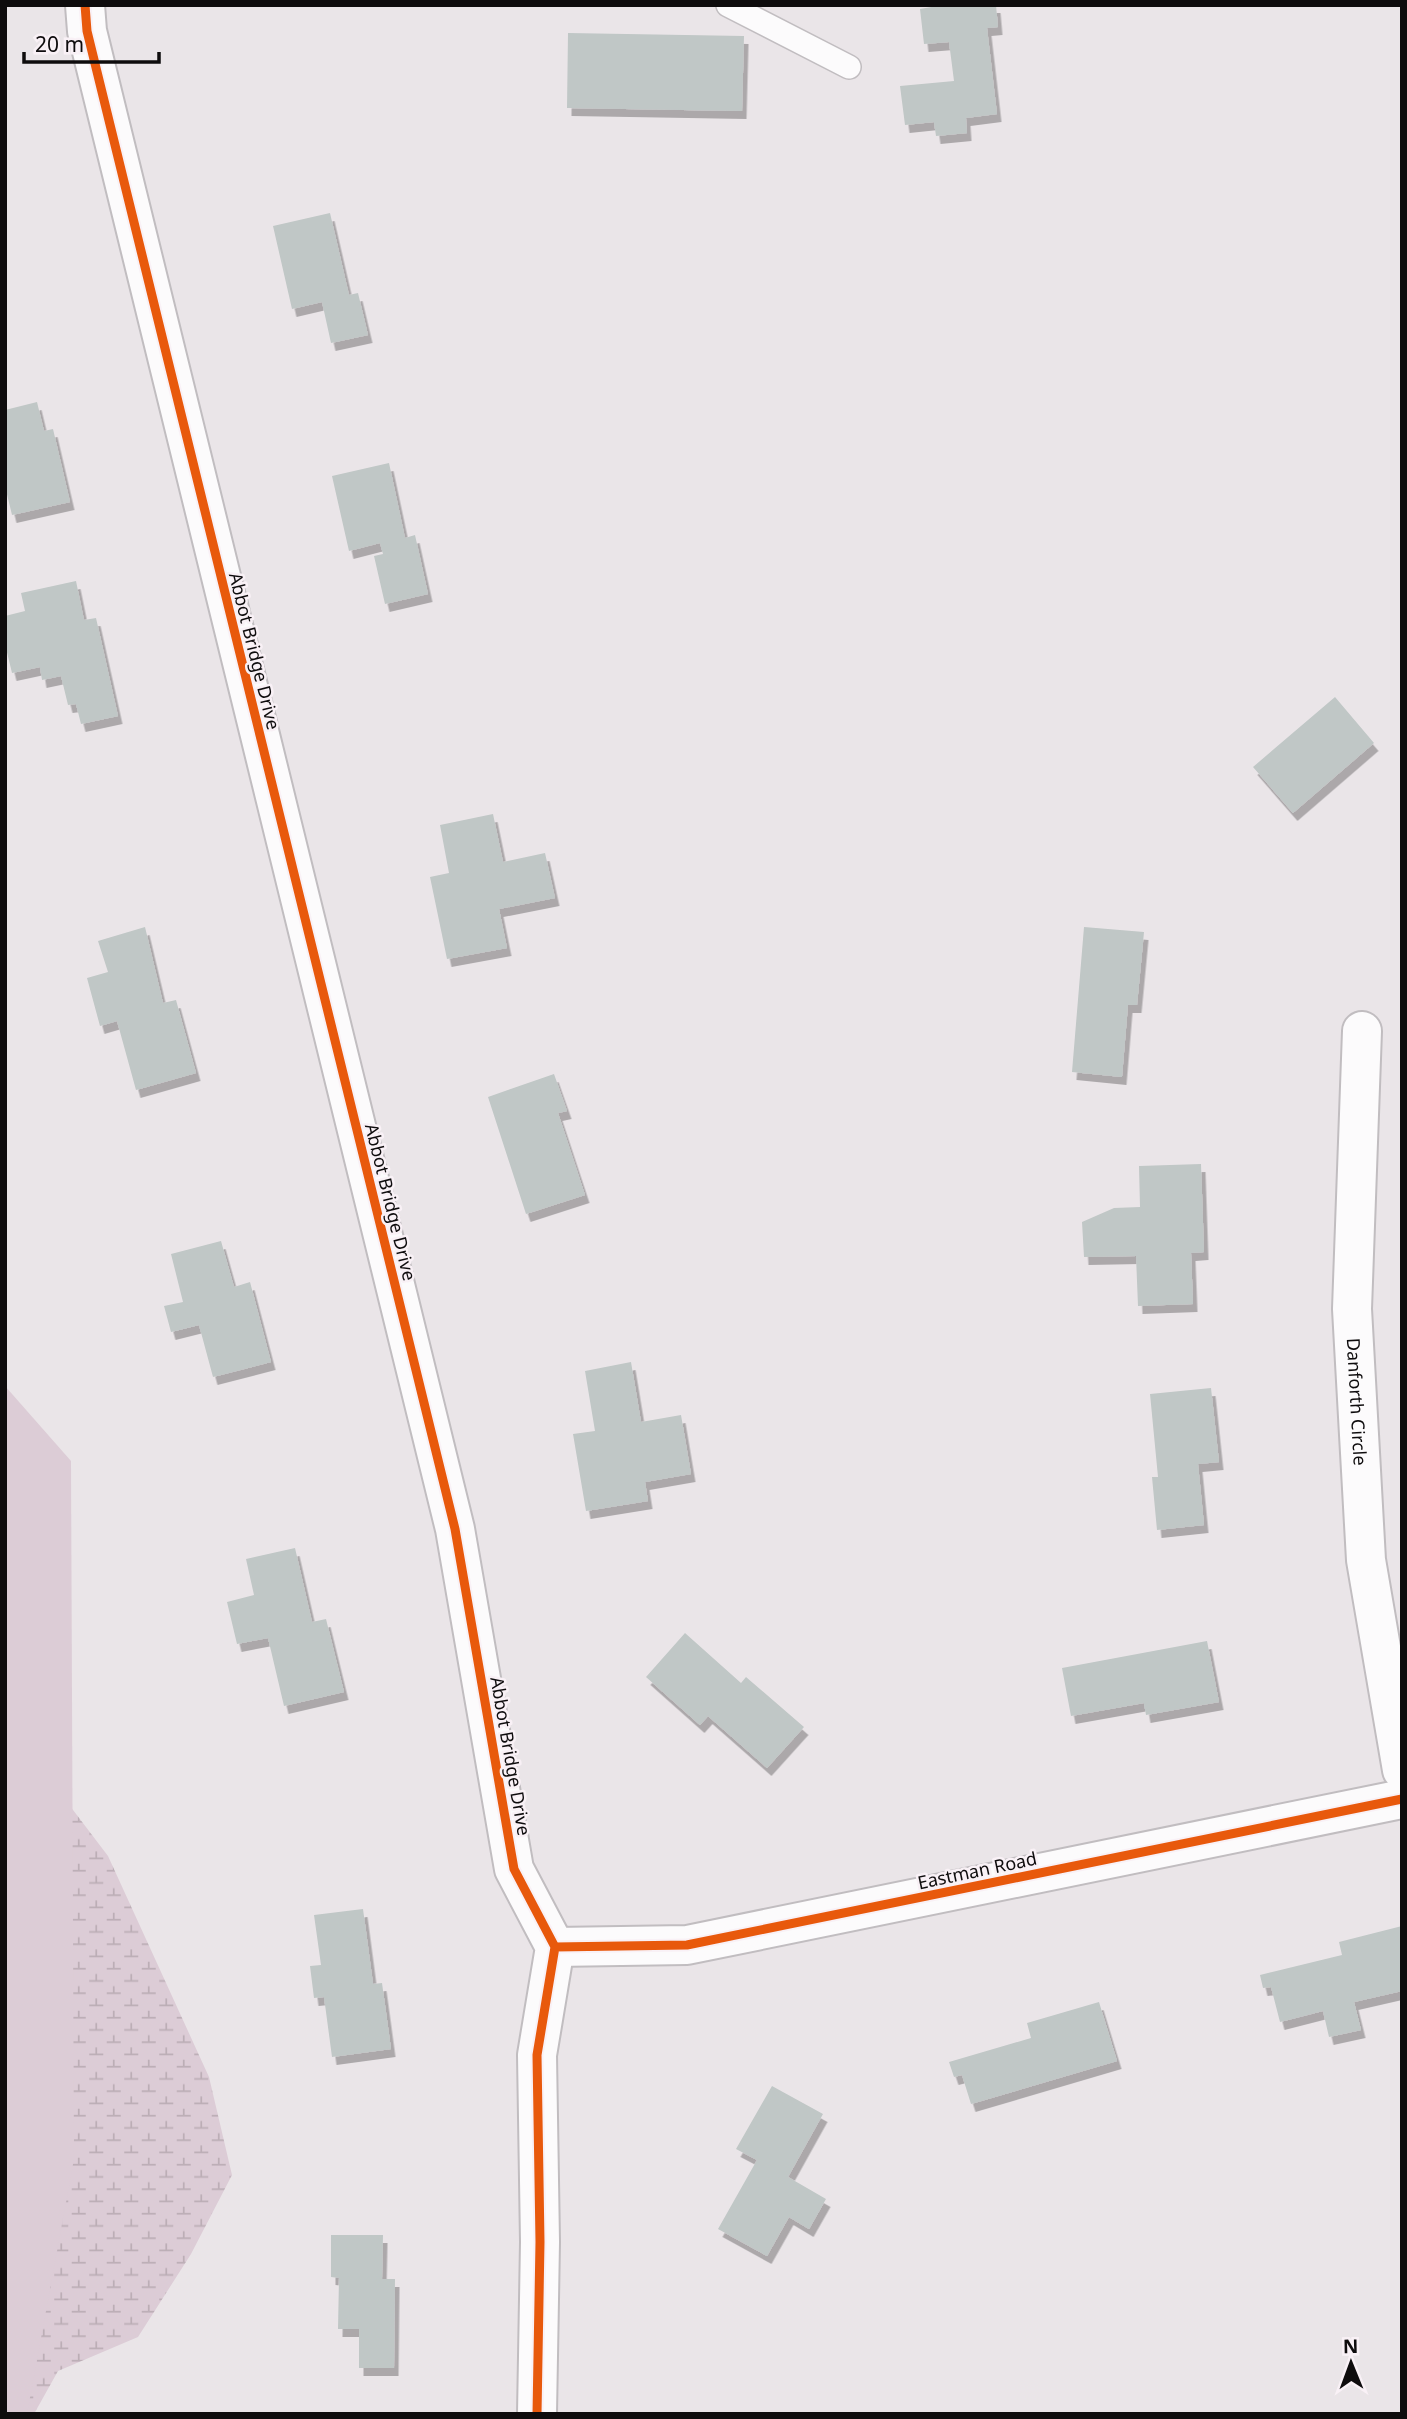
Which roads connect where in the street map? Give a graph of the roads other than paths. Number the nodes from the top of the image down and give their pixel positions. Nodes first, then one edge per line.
1 (85, 5) edge
2 (728, 5) edge
3 (849, 67) dead end
4 (1362, 1031) dead end
5 (1402, 1770) edge
6 (1402, 1799) edge
7 (555, 1947) junction
8 (537, 2414) edge

1 - 7 street, Abbot Bridge Drive
2 - 3 lane
4 - 5 street, Danforth Circle
6 - 7 street, Eastman Road
7 - 8 street

